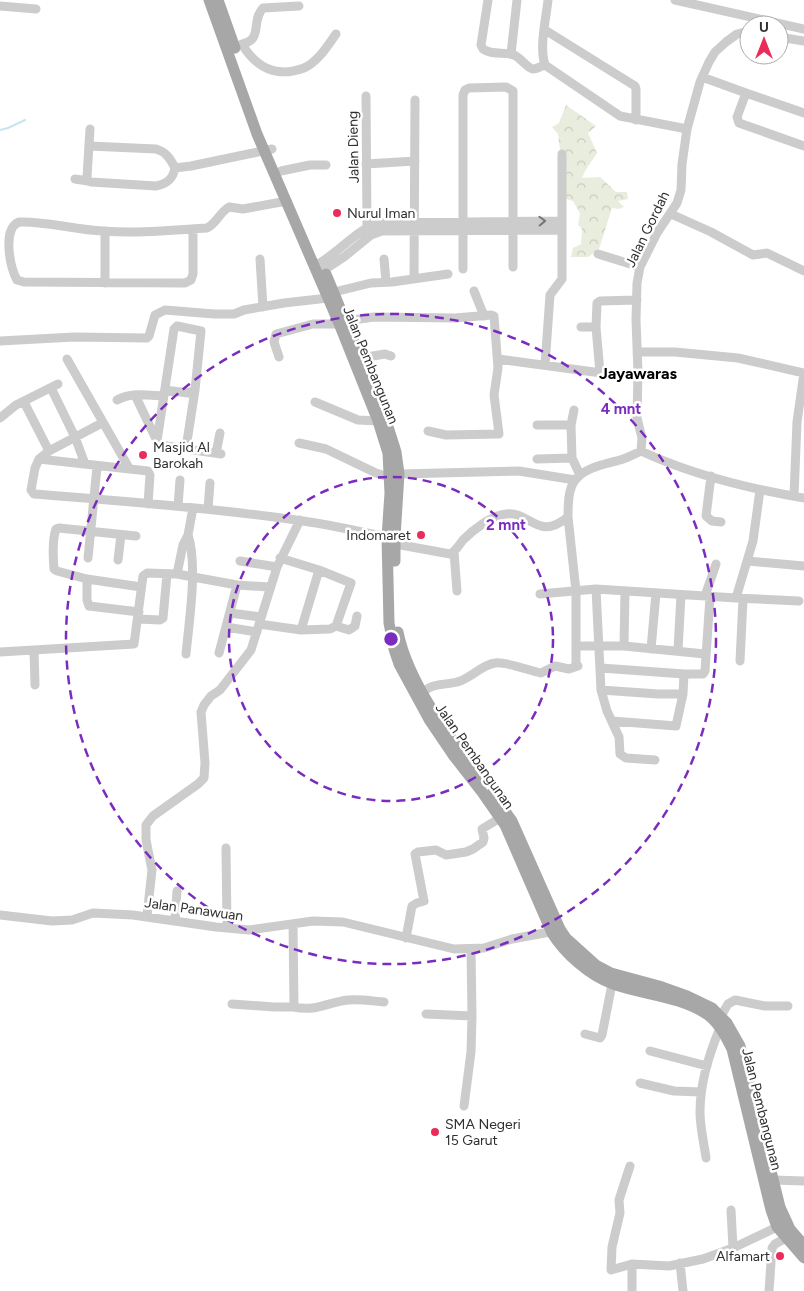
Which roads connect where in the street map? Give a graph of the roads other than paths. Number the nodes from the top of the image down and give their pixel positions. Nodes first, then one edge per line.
1 (209, 0) edge
2 (218, 0) edge
3 (488, 0) edge
4 (517, 0) edge
5 (548, 0) edge
6 (675, 0) edge
7 (0, 6) edge
8 (299, 6) dead end
9 (36, 9) dead end
10 (804, 29) edge
11 (545, 30) junction
12 (336, 34) dead end
13 (739, 34) edge
14 (789, 39) edge
15 (804, 41) edge
16 (238, 46) junction
17 (511, 54) junction
18 (544, 64) junction
19 (702, 77) junction
20 (746, 93) junction
21 (366, 96) dead end
22 (415, 100) dead end
23 (804, 113) edge
24 (636, 120) junction
25 (90, 129) dead end
26 (687, 129) junction
27 (89, 146) junction
28 (804, 146) edge
29 (268, 149) junction
30 (562, 154) dead end
31 (415, 161) junction
32 (326, 164) dead end
33 (366, 164) junction
34 (175, 168) junction
35 (281, 171) junction
36 (75, 180) dead end
37 (88, 181) junction
38 (286, 201) junction
39 (671, 214) junction
40 (562, 225) junction
41 (463, 226) junction
42 (514, 226) junction
43 (367, 228) junction
44 (414, 228) junction
45 (193, 229) junction
46 (105, 232) junction
47 (342, 254) junction
48 (598, 254) dead end
49 (260, 259) dead end
50 (384, 259) dead end
51 (513, 267) dead end
52 (640, 267) junction
53 (319, 268) junction
54 (463, 268) dead end
55 (804, 271) edge
56 (448, 274) dead end
57 (414, 279) junction
58 (105, 282) junction
59 (386, 282) junction
60 (474, 291) dead end
61 (331, 295) junction
62 (637, 300) junction
63 (263, 307) junction
64 (183, 312) junction
65 (484, 316) junction
66 (342, 322) junction
67 (180, 327) junction
68 (581, 327) dead end
69 (596, 327) junction
70 (0, 341) edge
71 (637, 352) junction
72 (391, 356) dead end
73 (279, 357) dead end
74 (361, 358) junction
75 (67, 359) dead end
76 (498, 359) junction
77 (545, 365) junction
78 (600, 373) junction
79 (804, 373) edge
80 (638, 375) junction
81 (195, 390) junction
82 (164, 393) junction
83 (135, 395) junction
84 (117, 400) dead end
85 (24, 402) junction
86 (315, 402) dead end
87 (574, 410) dead end
88 (0, 418) edge
89 (378, 421) junction
90 (102, 423) junction
91 (571, 425) junction
92 (537, 426) dead end
93 (428, 431) dead end
94 (220, 432) dead end
95 (75, 437) junction
96 (157, 441) junction
97 (299, 443) dead end
98 (186, 448) junction
99 (48, 451) junction
100 (641, 451) junction
101 (572, 458) junction
102 (39, 459) junction
103 (538, 459) dead end
104 (85, 464) junction
105 (97, 467) junction
106 (129, 468) junction
107 (394, 475) junction
108 (711, 476) junction
109 (578, 477) junction
110 (180, 480) dead end
111 (210, 483) dead end
112 (760, 490) junction
113 (794, 496) junction
114 (804, 498) edge
115 (95, 499) junction
116 (148, 504) junction
117 (178, 506) junction
118 (193, 508) junction
119 (208, 509) junction
120 (568, 517) junction
121 (300, 520) junction
122 (721, 522) dead end
123 (92, 531) junction
124 (121, 535) junction
125 (136, 536) dead end
126 (188, 536) junction
127 (391, 541) junction
128 (454, 552) junction
129 (88, 558) dead end
130 (118, 560) dead end
131 (240, 561) dead end
132 (748, 561) junction
133 (279, 562) junction
134 (716, 564) dead end
135 (804, 566) edge
136 (319, 570) junction
137 (167, 574) junction
138 (177, 574) junction
139 (192, 577) junction
140 (87, 579) junction
141 (237, 585) junction
142 (141, 586) junction
143 (269, 587) junction
144 (596, 589) junction
145 (457, 591) dead end
146 (576, 591) junction
147 (625, 591) junction
148 (656, 593) junction
149 (540, 594) dead end
150 (681, 595) junction
151 (707, 597) junction
152 (740, 599) junction
153 (799, 601) dead end
154 (230, 613) junction
155 (139, 615) junction
156 (357, 616) dead end
157 (259, 624) junction
158 (336, 626) junction
159 (226, 627) junction
160 (300, 630) junction
161 (577, 646) junction
162 (599, 646) junction
163 (624, 646) junction
164 (651, 649) junction
165 (34, 650) junction
166 (678, 650) junction
167 (0, 652) edge
168 (219, 653) dead end
169 (186, 654) dead end
170 (705, 654) junction
171 (740, 661) dead end
172 (602, 668) junction
173 (684, 674) junction
174 (411, 679) junction
175 (35, 684) dead end
176 (601, 690) junction
177 (423, 692) junction
178 (683, 694) junction
179 (612, 721) junction
180 (655, 760) dead end
181 (463, 762) junction
182 (500, 818) junction
183 (226, 848) dead end
184 (177, 890) dead end
185 (0, 914) edge
186 (147, 916) junction
187 (175, 920) junction
188 (293, 924) junction
189 (227, 928) junction
190 (556, 931) junction
191 (406, 938) junction
192 (471, 949) junction
193 (612, 984) junction
194 (384, 1002) dead end
195 (232, 1004) dead end
196 (788, 1006) dead end
197 (294, 1007) junction
198 (426, 1014) dead end
199 (472, 1016) junction
200 (720, 1022) junction
201 (585, 1034) dead end
202 (650, 1051) dead end
203 (707, 1066) junction
204 (640, 1082) dead end
205 (701, 1092) junction
206 (464, 1106) dead end
207 (706, 1158) dead end
208 (764, 1163) junction
209 (630, 1166) dead end
210 (773, 1180) junction
211 (804, 1181) edge
212 (731, 1210) dead end
213 (777, 1227) junction
214 (786, 1238) junction
215 (804, 1245) edge
216 (732, 1248) junction
217 (804, 1258) edge
218 (680, 1263) junction
219 (632, 1264) junction
220 (632, 1291) edge
221 (683, 1291) edge
222 (769, 1291) edge

1 - 29 main road, Jalan Pembangunan
2 - 16 main road, Jalan Pembangunan
3 - 17 street
4 - 17 street
5 - 11 street
6 - 10 street
7 - 9 street
8 - 16 street
11 - 18 street
11 - 24 street
12 - 16 street
13 - 19 street, Jalan Gordah
14 - 15 street
16 - 29 main road, Jalan Pembangunan
17 - 18 street
18 - 24 street
19 - 20 street
19 - 26 street, Jalan Gordah
20 - 23 street
20 - 28 street
21 - 33 street, Jalan Dieng
22 - 31 street
24 - 26 street
25 - 27 street
26 - 39 street, Jalan Gordah
27 - 34 street
27 - 37 street
29 - 34 street
29 - 35 main road, Jalan Pembangunan
29 - 38 main road, Jalan Pembangunan
30 - 40 street
31 - 33 street
31 - 44 street
32 - 35 street
33 - 43 street, Jalan Dieng
34 - 37 street
35 - 53 main road, Jalan Pembangunan
36 - 37 street
38 - 45 street
38 - 53 main road, Jalan Pembangunan
39 - 52 street, Jalan Gordah
39 - 55 street
40 - 42 street
40 - 77 street
41 - 42 street
41 - 42 street
41 - 44 street
41 - 54 street
42 - 51 street
43 - 44 street
43 - 47 street
44 - 47 street
44 - 57 street
45 - 46 street
45 - 58 street
46 - 58 street
46 - 58 street
47 - 53 street
48 - 52 street
49 - 63 street
50 - 59 street
52 - 62 street, Jalan Gordah
53 - 61 main road, Jalan Pembangunan
56 - 57 street
57 - 59 street
59 - 61 street
60 - 65 street
61 - 63 street
61 - 66 main road, Jalan Pembangunan
62 - 69 street
62 - 71 street, Jalan Gordah
63 - 64 street
64 - 67 street
64 - 70 street
65 - 66 street
65 - 76 street
66 - 73 street
66 - 74 main road, Jalan Pembangunan
66 - 89 main road, Jalan Pembangunan
67 - 81 street
67 - 82 street
68 - 69 street
69 - 78 street
71 - 79 street
71 - 80 street, Jalan Gordah
72 - 74 street
74 - 107 main road, Jalan Pembangunan
75 - 90 street
76 - 77 street
76 - 93 street
77 - 78 street
78 - 80 street
79 - 113 street
80 - 100 street, Jalan Gordah
81 - 82 street
81 - 98 street
82 - 83 street
82 - 96 street
83 - 84 street
83 - 96 street
85 - 88 street
85 - 95 street
85 - 99 street
86 - 89 street
87 - 91 street
89 - 107 main road, Jalan Pembangunan
90 - 95 street
90 - 106 street
91 - 92 street
91 - 101 street
94 - 98 street
95 - 99 street
95 - 104 street
96 - 98 street
97 - 107 street
99 - 102 street
100 - 108 street
100 - 109 street
101 - 103 street
101 - 109 street
102 - 104 street
102 - 115 street
104 - 105 street
105 - 106 street
105 - 115 street
106 - 116 street
107 - 109 street
107 - 127 main road, Jalan Pembangunan
108 - 112 street
108 - 122 street
109 - 120 street
110 - 117 street
111 - 119 street
112 - 113 street
112 - 132 street
113 - 114 street
115 - 116 street
115 - 123 street
116 - 117 street
117 - 118 street
118 - 119 street
118 - 126 street
119 - 121 street
120 - 128 street
120 - 146 street
121 - 127 street
121 - 133 street
123 - 124 street
123 - 129 street
123 - 140 street
124 - 125 street
124 - 130 street
126 - 138 street
126 - 139 street
127 - 128 street
127 - 174 main road, Jalan Pembangunan
128 - 145 street
131 - 133 street
132 - 135 street
132 - 152 street
133 - 136 street
133 - 143 street
134 - 151 street
136 - 158 street
136 - 160 street
137 - 138 street
137 - 142 street
137 - 155 street
138 - 139 street
139 - 141 street
139 - 169 street
140 - 142 street
140 - 155 street
141 - 143 street
141 - 154 street
142 - 155 street
143 - 157 street
144 - 146 street
144 - 147 street
144 - 162 street
146 - 149 street
146 - 161 street
147 - 148 street
147 - 163 street
148 - 150 street
148 - 164 street
150 - 151 street
150 - 166 street
151 - 152 street
151 - 170 street
152 - 153 street
152 - 171 street
154 - 157 street
154 - 159 street
155 - 165 street
156 - 158 street
157 - 159 street
157 - 160 street
157 - 186 street
158 - 160 street
159 - 168 street
161 - 162 street
161 - 177 street
162 - 163 street
162 - 172 street
163 - 164 street
164 - 166 street
165 - 167 street
165 - 175 street
166 - 170 street
170 - 173 street
172 - 173 street
172 - 176 street
173 - 178 street
174 - 177 main road, Jalan Pembangunan
174 - 181 main road, Jalan Pembangunan
176 - 178 street
176 - 179 street
177 - 181 main road, Jalan Pembangunan
178 - 179 street
179 - 180 street
181 - 182 main road, Jalan Pembangunan
181 - 190 main road, Jalan Pembangunan
182 - 190 main road, Jalan Pembangunan
182 - 191 street
183 - 189 street
184 - 187 street
185 - 186 street, Jalan Panawuan
186 - 187 street, Jalan Panawuan
187 - 189 street, Jalan Panawuan
188 - 189 street, Jalan Panawuan
188 - 191 street, Jalan Panawuan
188 - 197 street
190 - 192 street, Jalan Panawuan
190 - 193 main road, Jalan Pembangunan
190 - 200 main road, Jalan Pembangunan
191 - 192 street, Jalan Panawuan
192 - 199 street
193 - 200 main road, Jalan Pembangunan
193 - 201 street
194 - 197 street
195 - 197 street
196 - 200 street
198 - 199 street
199 - 206 street
200 - 203 street
200 - 208 main road, Jalan Pembangunan
202 - 203 street
203 - 205 street
204 - 205 street
205 - 207 street
208 - 210 main road, Jalan Pembangunan
208 - 213 main road, Jalan Pembangunan
209 - 219 street
210 - 211 street
210 - 215 main road, Jalan Pembangunan
212 - 216 street
213 - 214 main road, Jalan Pembangunan
213 - 216 street
214 - 217 main road, Jalan Pembangunan
214 - 222 street
216 - 218 street
218 - 219 street
218 - 221 street
219 - 220 street

